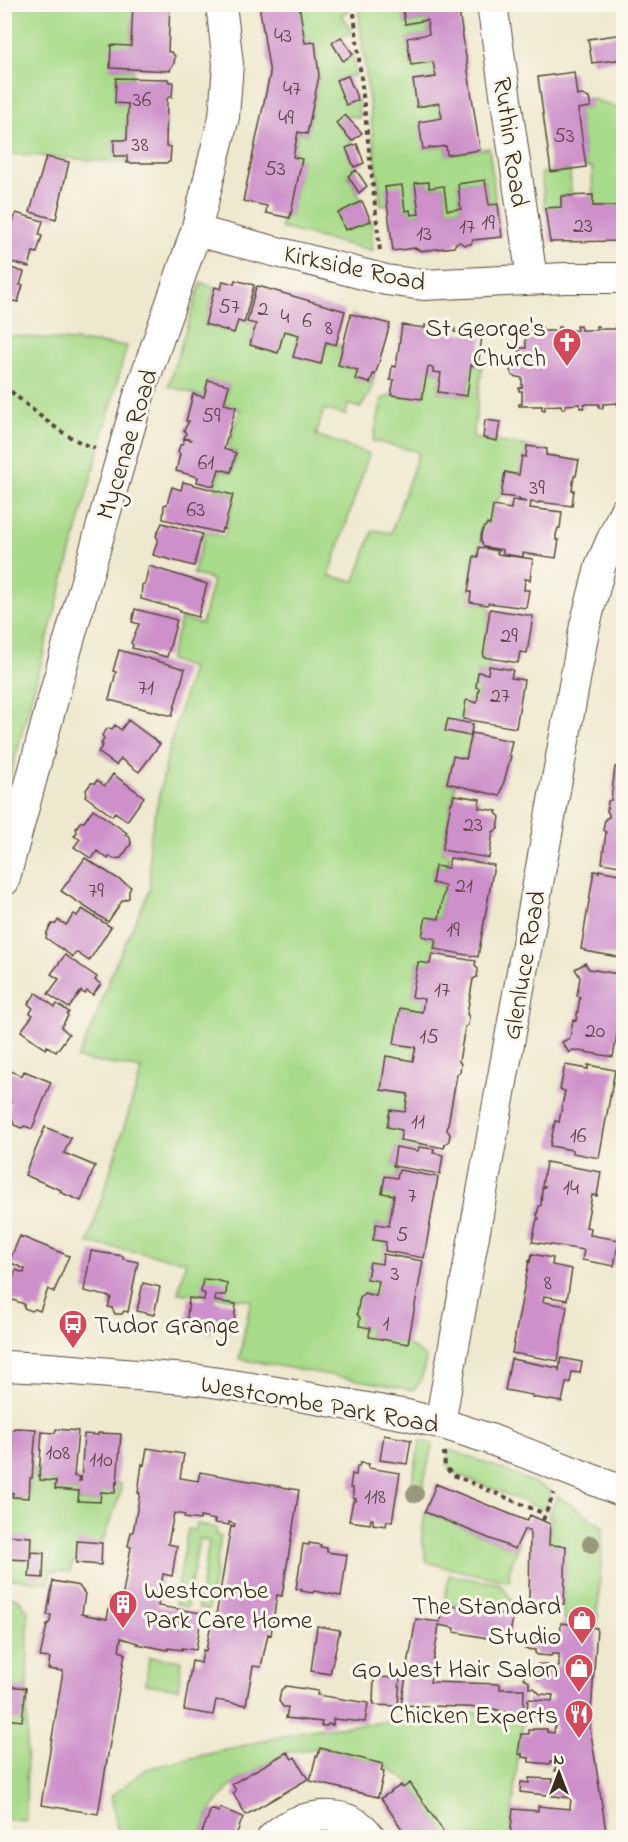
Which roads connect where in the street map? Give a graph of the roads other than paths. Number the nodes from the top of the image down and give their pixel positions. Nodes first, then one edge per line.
1 (221, 4) edge
2 (492, 4) edge
3 (196, 231) junction
4 (624, 278) edge
5 (532, 279) junction
6 (624, 512) edge
7 (4, 881) edge
8 (4, 1366) edge
9 (443, 1434) junction
10 (624, 1492) edge
11 (272, 1838) edge
12 (371, 1838) edge

1 - 3 street, Mycenae Road
2 - 5 street, Ruthin Road
3 - 5 street, Kirkside Road
3 - 7 street, Mycenae Road
4 - 5 street, Kirkside Road
6 - 9 street, Glenluce Road
8 - 9 street, Westcombe Park Road
9 - 10 street, Westcombe Park Road
11 - 12 street

